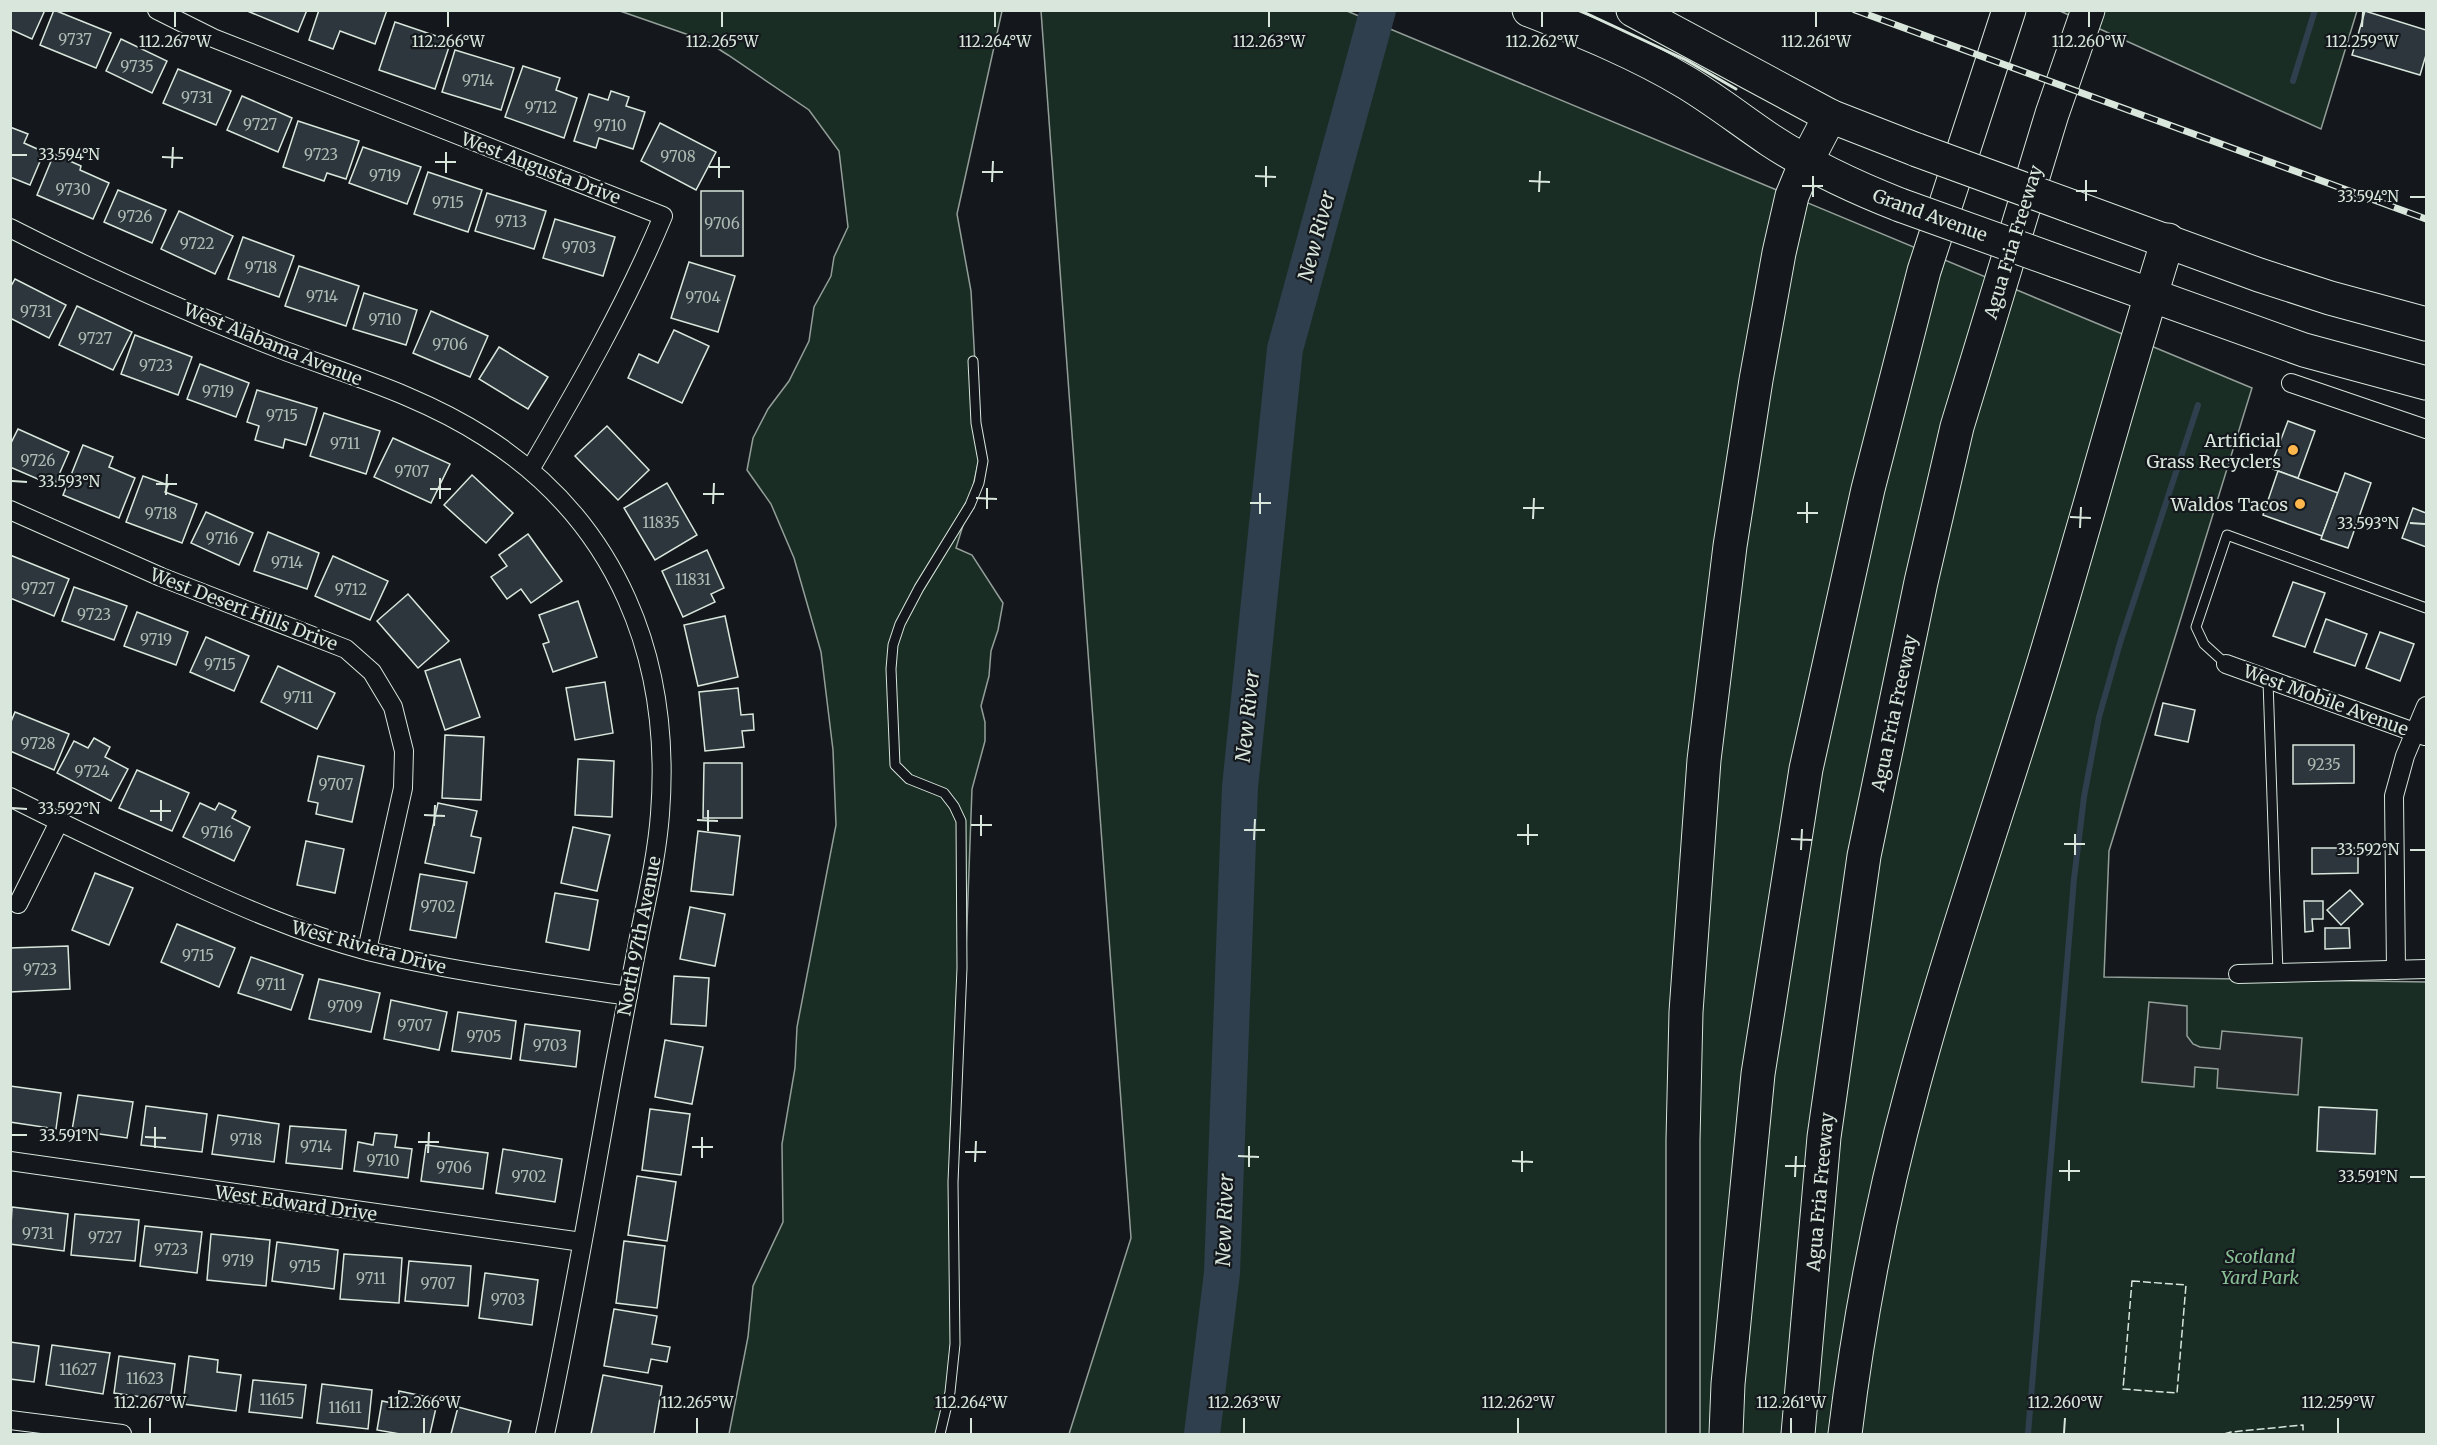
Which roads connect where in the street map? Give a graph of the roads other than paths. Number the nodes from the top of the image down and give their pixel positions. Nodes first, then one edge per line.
1 (157, 10) edge
2 (1529, 10) edge
3 (1633, 10) edge
4 (2009, 10) edge
5 (2088, 10) edge
6 (1830, 117) junction
7 (1806, 162) junction
8 (10, 228) edge
9 (2168, 240) junction
10 (2151, 294) junction
11 (2427, 324) edge
12 (973, 361) dead end
13 (2291, 383) dead end
14 (2427, 383) edge
15 (2427, 429) edge
16 (531, 468) junction
17 (10, 510) edge
18 (2427, 609) edge
19 (2226, 664) joint
20 (2268, 681) junction
21 (2427, 706) edge
22 (2421, 734) edge
23 (10, 797) edge
24 (59, 822) junction
25 (18, 904) dead end
26 (367, 950) junction
27 (2427, 969) edge
28 (2396, 970) junction
29 (2278, 973) junction
30 (2238, 974) dead end
31 (628, 996) junction
32 (10, 1161) edge
33 (582, 1242) junction
34 (10, 1420) edge
35 (122, 1434) edge
36 (545, 1434) edge
37 (940, 1434) edge
38 (1683, 1434) edge
39 (1726, 1434) edge
40 (1798, 1434) edge
41 (1845, 1434) edge

1 - 16 street, West Augusta Drive
2 - 7 highway, Grand Avenue
3 - 6 highway
4 - 39 highway
5 - 40 highway, Agua Fria Freeway
6 - 7 highway
6 - 9 highway, bridge
7 - 10 highway, Grand Avenue, bridge
7 - 38 highway
8 - 16 street, West Alabama Avenue
9 - 10 highway
9 - 11 highway
10 - 14 highway, Grand Avenue
10 - 41 highway
12 - 37 lane
13 - 15 street
16 - 31 street, North 97th Avenue
17 - 26 street, West Desert Hills Drive
18 - 19 lane
19 - 20 street, West Mobile Avenue
20 - 22 street, West Mobile Avenue
20 - 29 lane
21 - 22 street
22 - 28 street
23 - 24 street, West Riviera Drive
24 - 25 street
24 - 26 street, West Riviera Drive
26 - 31 street, West Riviera Drive
27 - 28 street
28 - 29 street
29 - 30 street
31 - 33 street, North 97th Avenue
32 - 33 street, West Edward Drive
33 - 36 street, North 97th Avenue
34 - 35 street

